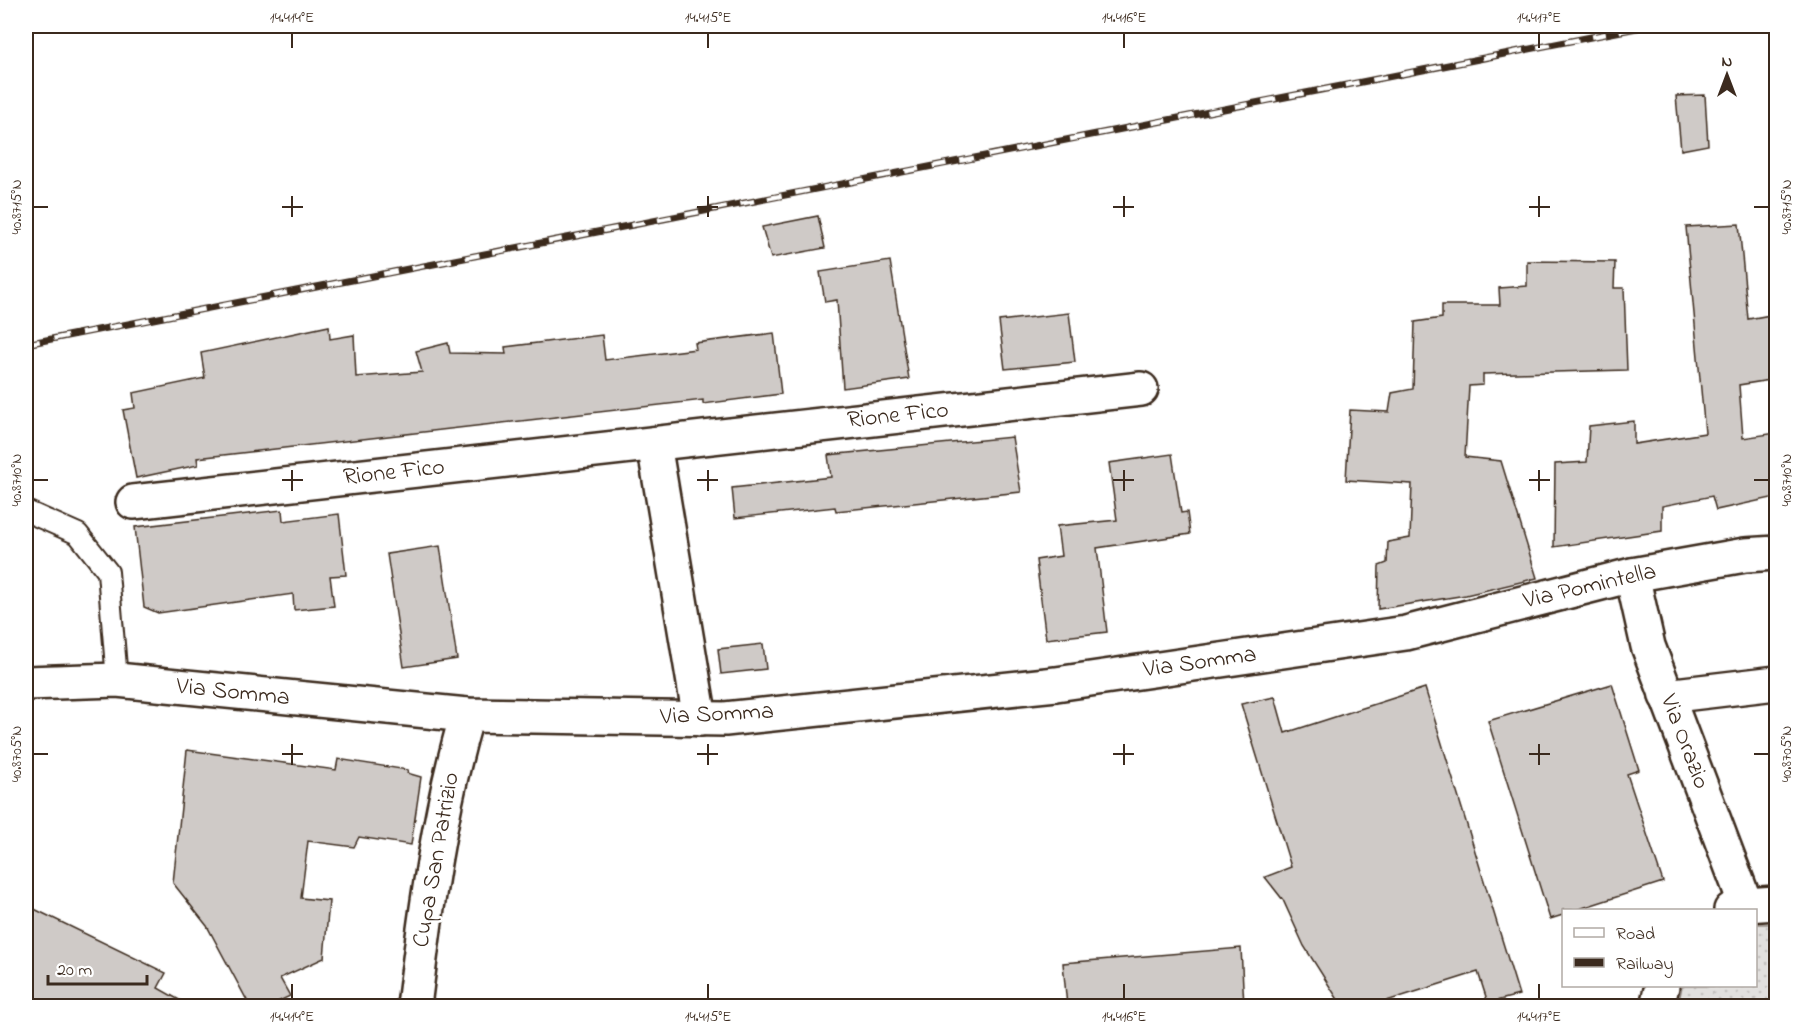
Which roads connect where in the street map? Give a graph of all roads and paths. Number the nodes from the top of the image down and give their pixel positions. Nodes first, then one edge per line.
1 (1142, 389) dead end
2 (654, 444) junction
3 (133, 502) dead end
4 (26, 511) edge
5 (1776, 553) edge
6 (1632, 575) junction
7 (1406, 633) joint
8 (117, 680) junction
9 (26, 683) edge
10 (1776, 683) edge
11 (1666, 696) junction
12 (467, 715) junction
13 (700, 719) junction
14 (1751, 906) edge
15 (1662, 987) edge
16 (414, 1006) edge
17 (1657, 1006) edge

1 - 2 street, Rione Fico
2 - 3 street, Rione Fico
2 - 13 street
4 - 8 lane
5 - 6 street, Via Pomintella
6 - 7 street, Via Pomintella
6 - 11 street, Via Orazio
7 - 13 street, Via Somma
8 - 9 street, Via Somma
8 - 12 street, Via Somma
10 - 11 street
11 - 14 street, Via Orazio
12 - 13 street, Via Somma
12 - 16 street, Cupa San Patrizio
15 - 17 street

